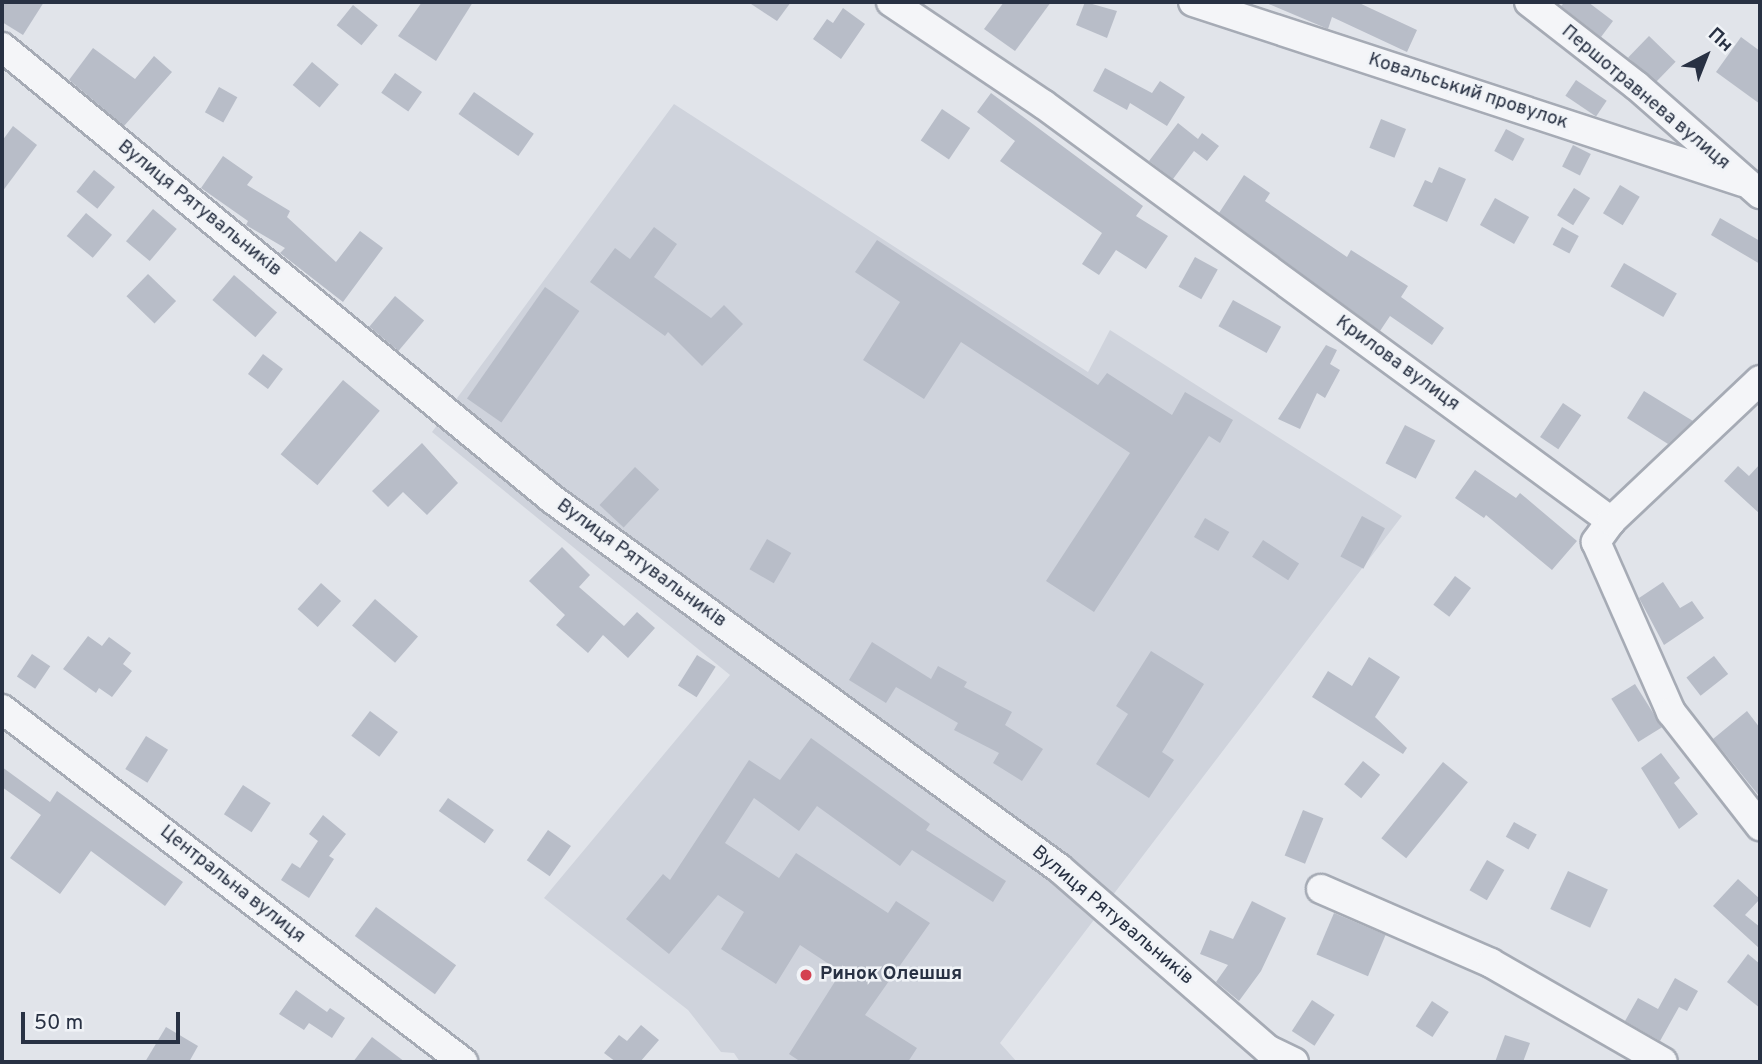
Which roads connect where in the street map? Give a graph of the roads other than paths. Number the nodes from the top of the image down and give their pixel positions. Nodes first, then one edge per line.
1 (891, 2) edge
2 (1193, 2) edge
3 (1529, 2) edge
4 (2, 47) edge
5 (1752, 188) edge
6 (1760, 380) edge
7 (1611, 520) junction
8 (2, 709) edge
9 (1760, 826) edge
10 (1321, 889) dead end
11 (463, 1062) edge
12 (1294, 1062) edge
13 (1663, 1062) edge

1 - 7 street, Крилова вулиця
2 - 5 street, Ковальський провулок
3 - 5 street, Першотравнева вулиця
4 - 12 street, Вулиця Рятувальників
6 - 7 street
7 - 9 street
8 - 11 street, Центральна вулиця
10 - 13 street

